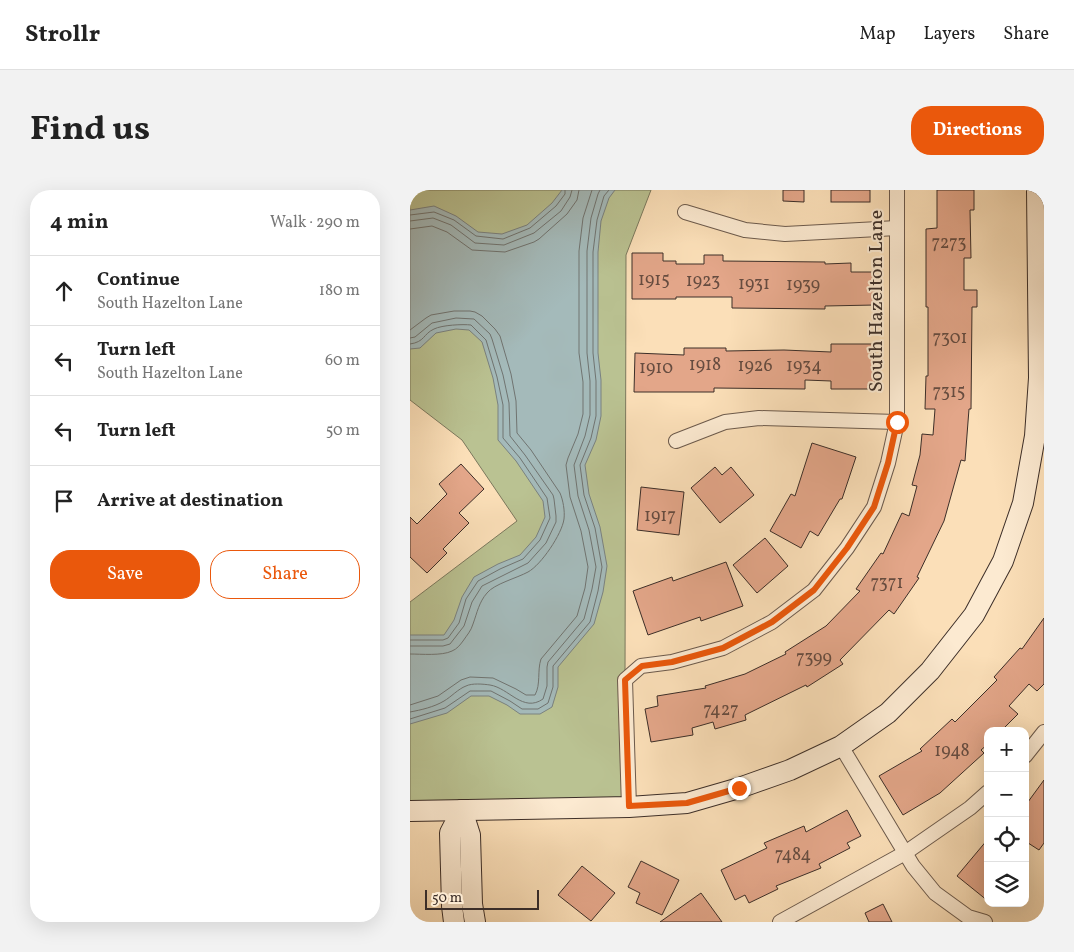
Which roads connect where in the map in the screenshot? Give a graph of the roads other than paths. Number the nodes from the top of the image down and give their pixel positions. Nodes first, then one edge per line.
1 (897, 190) edge
2 (1037, 190) edge
3 (685, 212) dead end
4 (897, 228) junction
5 (1041, 378) edge
6 (897, 422) junction
7 (676, 441) dead end
8 (1044, 732) edge
9 (841, 746) junction
10 (1029, 751) edge
11 (984, 796) edge
12 (629, 806) junction
13 (462, 810) junction
14 (410, 811) edge
15 (905, 853) junction
16 (454, 922) edge
17 (475, 922) edge
18 (780, 922) edge
19 (985, 922) edge

1 - 4 street, South Hazelton Lane
2 - 5 street
3 - 4 street
4 - 6 street, South Hazelton Lane
5 - 9 street
6 - 7 street
6 - 12 street, South Hazelton Lane
8 - 10 street
9 - 12 street
9 - 15 street
11 - 15 street
12 - 13 street
13 - 14 street
13 - 16 street
13 - 17 street
15 - 18 street
15 - 19 street

